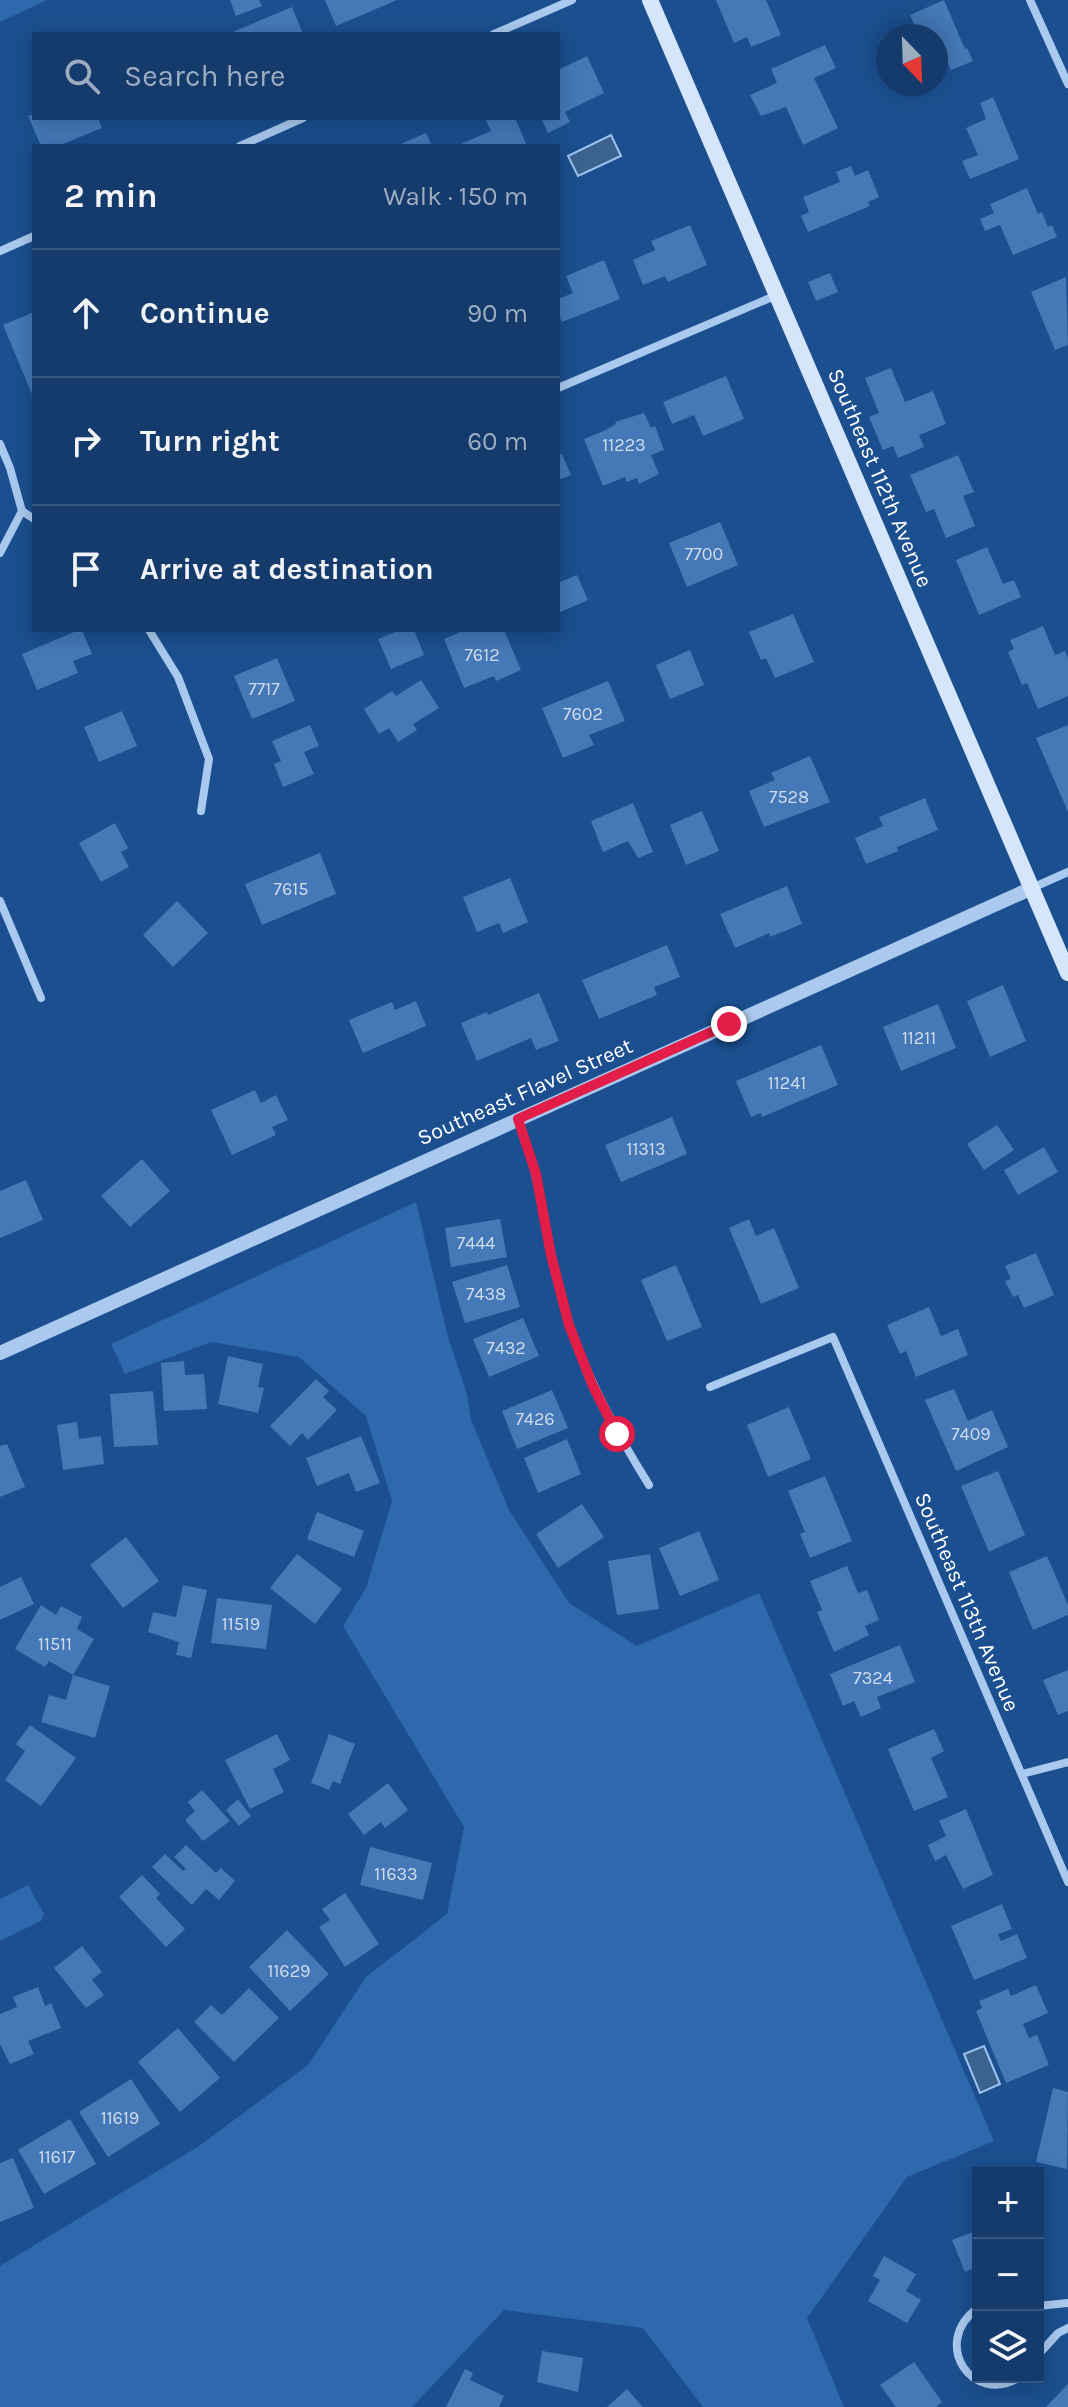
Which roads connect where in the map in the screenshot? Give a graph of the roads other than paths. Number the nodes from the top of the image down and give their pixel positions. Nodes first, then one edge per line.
1 (572, 0) edge
2 (650, 0) edge
3 (1030, 0) edge
4 (499, 32) edge
5 (1068, 84) edge
6 (298, 120) edge
7 (244, 144) edge
8 (32, 237) edge
9 (0, 251) edge
10 (777, 295) junction
11 (560, 387) edge
12 (0, 444) edge
13 (22, 511) junction
14 (32, 518) edge
15 (0, 553) edge
16 (150, 632) edge
17 (201, 811) dead end
18 (1068, 872) edge
19 (1032, 888) junction
20 (0, 901) edge
21 (1068, 973) edge
22 (41, 998) dead end
23 (518, 1119) junction
24 (0, 1353) edge
25 (710, 1387) dead end
26 (649, 1485) dead end
27 (1068, 1762) edge
28 (1022, 1774) junction
29 (1068, 1882) edge
30 (1068, 2303) edge
31 (1044, 2305) edge
32 (972, 2312) edge
33 (1068, 2328) edge
34 (1044, 2348) edge
35 (972, 2378) edge
36 (983, 2383) edge
37 (1011, 2383) edge

1 - 4 street
2 - 10 main road, Southeast 112th Avenue
3 - 5 street
6 - 7 street
8 - 9 street
10 - 11 street
10 - 19 main road, Southeast 112th Avenue
12 - 13 street
13 - 14 street
13 - 15 street
16 - 17 street
18 - 19 street, Southeast Flavel Street
19 - 21 main road, Southeast 112th Avenue
19 - 23 street, Southeast Flavel Street
20 - 22 street
23 - 24 street, Southeast Flavel Street
23 - 26 street
25 - 28 street, Southeast 113th Avenue
27 - 28 street
28 - 29 street, Southeast 113th Avenue
30 - 31 street
32 - 35 street
33 - 34 street
36 - 37 street

